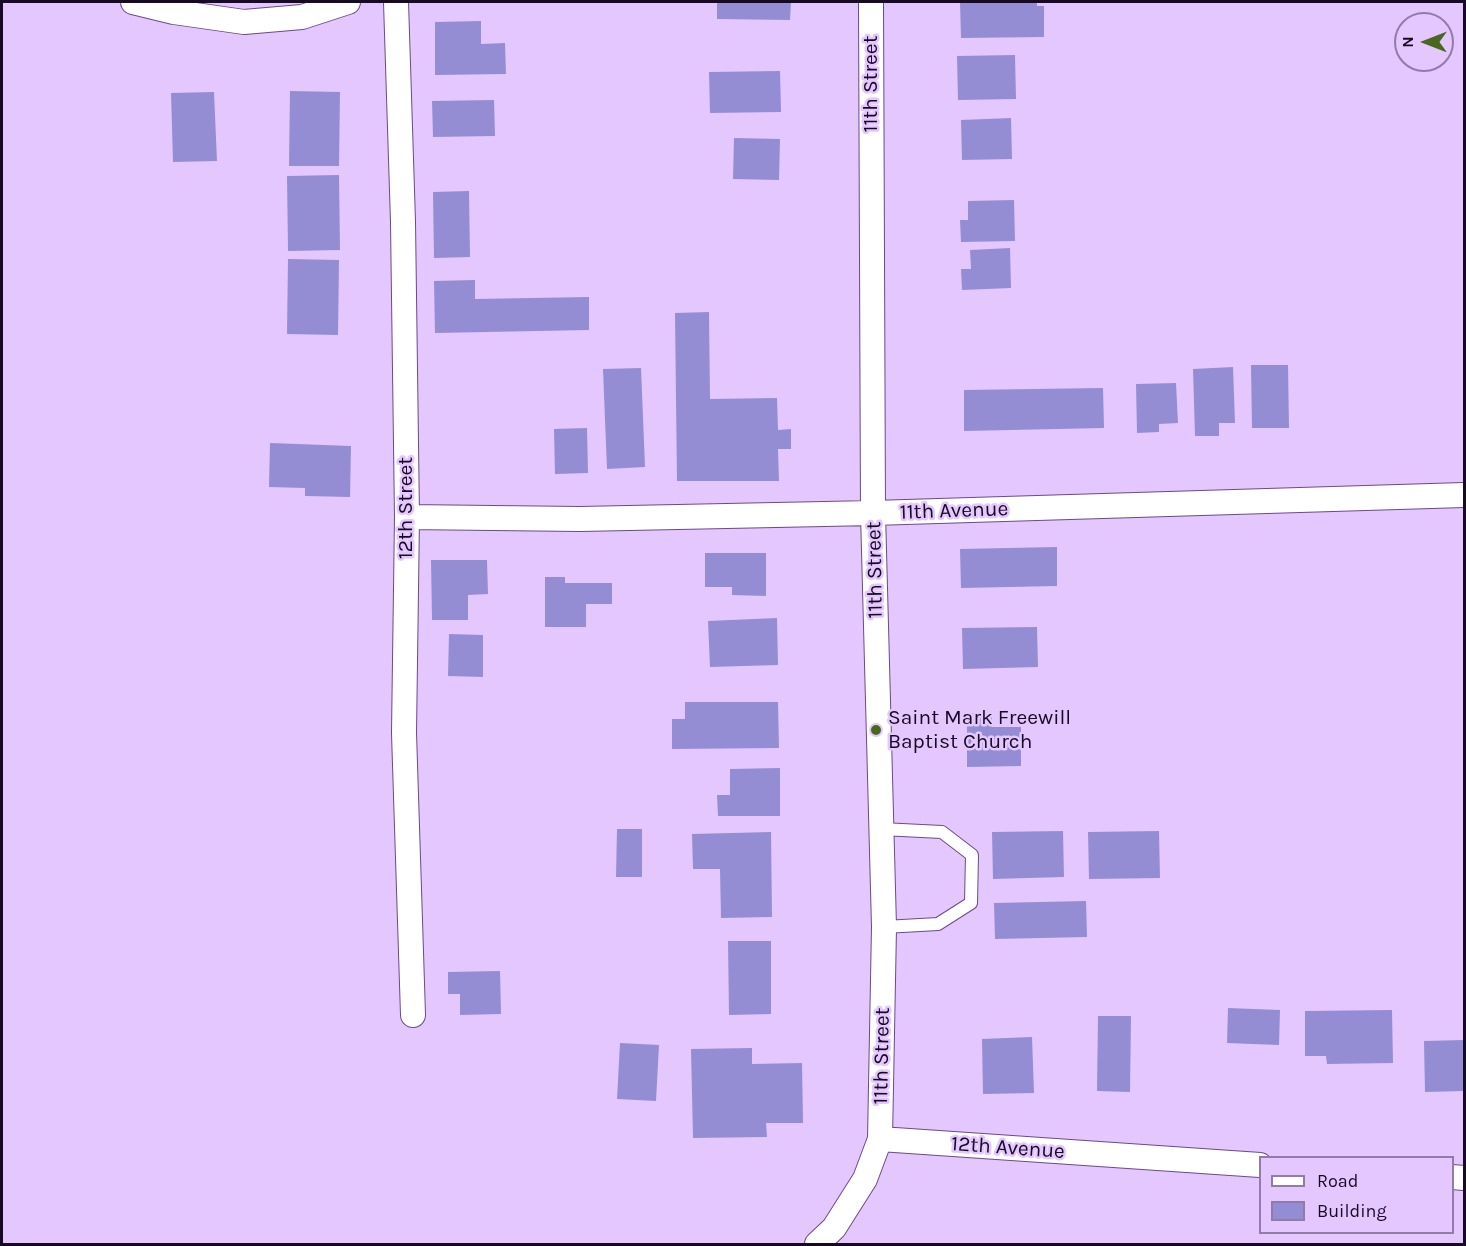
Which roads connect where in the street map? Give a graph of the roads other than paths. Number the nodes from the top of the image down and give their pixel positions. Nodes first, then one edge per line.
1 (133, 2) edge
2 (348, 2) edge
3 (396, 2) edge
4 (871, 2) edge
5 (1464, 495) edge
6 (873, 513) junction
7 (407, 517) junction
8 (881, 829) junction
9 (884, 927) junction
10 (413, 1015) dead end
11 (880, 1139) junction
12 (1259, 1164) edge
13 (817, 1245) edge

1 - 2 street
3 - 7 street, 12th Street
4 - 6 street, 11th Street
5 - 6 street, 11th Avenue
6 - 7 street, 11th Avenue
6 - 8 street, 11th Street
7 - 10 street, 12th Street
8 - 9 street, 11th Street
8 - 9 lane
9 - 11 street, 11th Street
11 - 12 street, 12th Avenue
11 - 13 street

